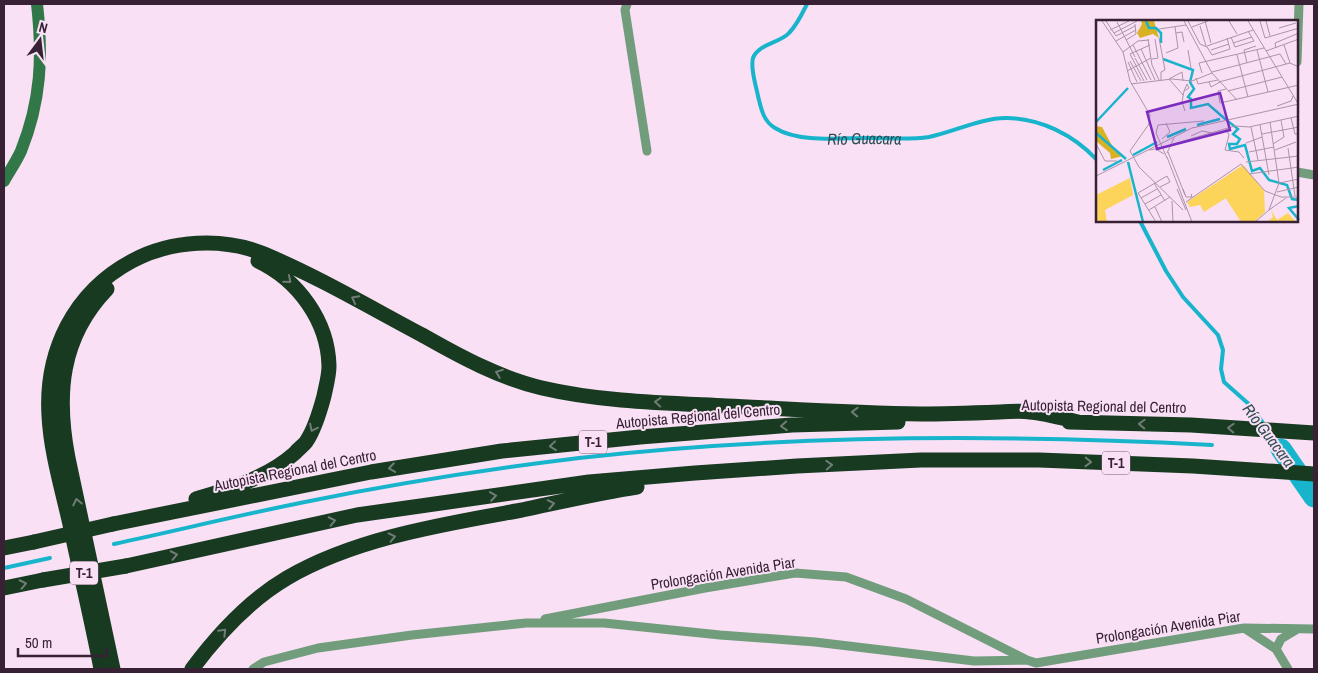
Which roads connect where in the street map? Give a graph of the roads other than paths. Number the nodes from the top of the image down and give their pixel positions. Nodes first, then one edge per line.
1 (37, 4) edge
2 (626, 4) edge
3 (1298, 4) edge
4 (1298, 20) edge
5 (647, 151) dead end
6 (1298, 172) edge
7 (1314, 175) edge
8 (4, 182) edge
9 (1078, 422) junction
10 (1314, 433) edge
11 (797, 466) junction
12 (1314, 474) edge
13 (114, 524) junction
14 (4, 548) edge
15 (4, 588) edge
16 (526, 623) junction
17 (1244, 628) junction
18 (1314, 629) edge
19 (1296, 630) junction
20 (1276, 649) junction
21 (1027, 660) junction
22 (101, 669) edge
23 (112, 669) edge
24 (192, 669) edge
25 (253, 669) edge
26 (1288, 669) edge

1 - 8 street
2 - 5 street
3 - 4 street
6 - 7 street
10 -> 9 highway, Autopista Regional del Centro / T-1
9 -> 13 highway, Autopista Regional del Centro / T-1
9 -> 22 highway
11 -> 12 highway, T-1
15 -> 11 highway, T-1, bridge
24 -> 11 highway
13 - 14 highway, Autopista Regional del Centro / T-1, bridge
23 -> 13 highway
16 - 21 street, Prolongación Avenida Piar
16 - 21 street, Prolongación Avenida Piar
16 - 25 street, Prolongación Avenida Piar
17 - 19 street, Prolongación Avenida Piar
17 - 20 street
17 - 21 street, Prolongación Avenida Piar
18 - 19 street, Prolongación Avenida Piar
19 - 20 street
20 - 26 street

